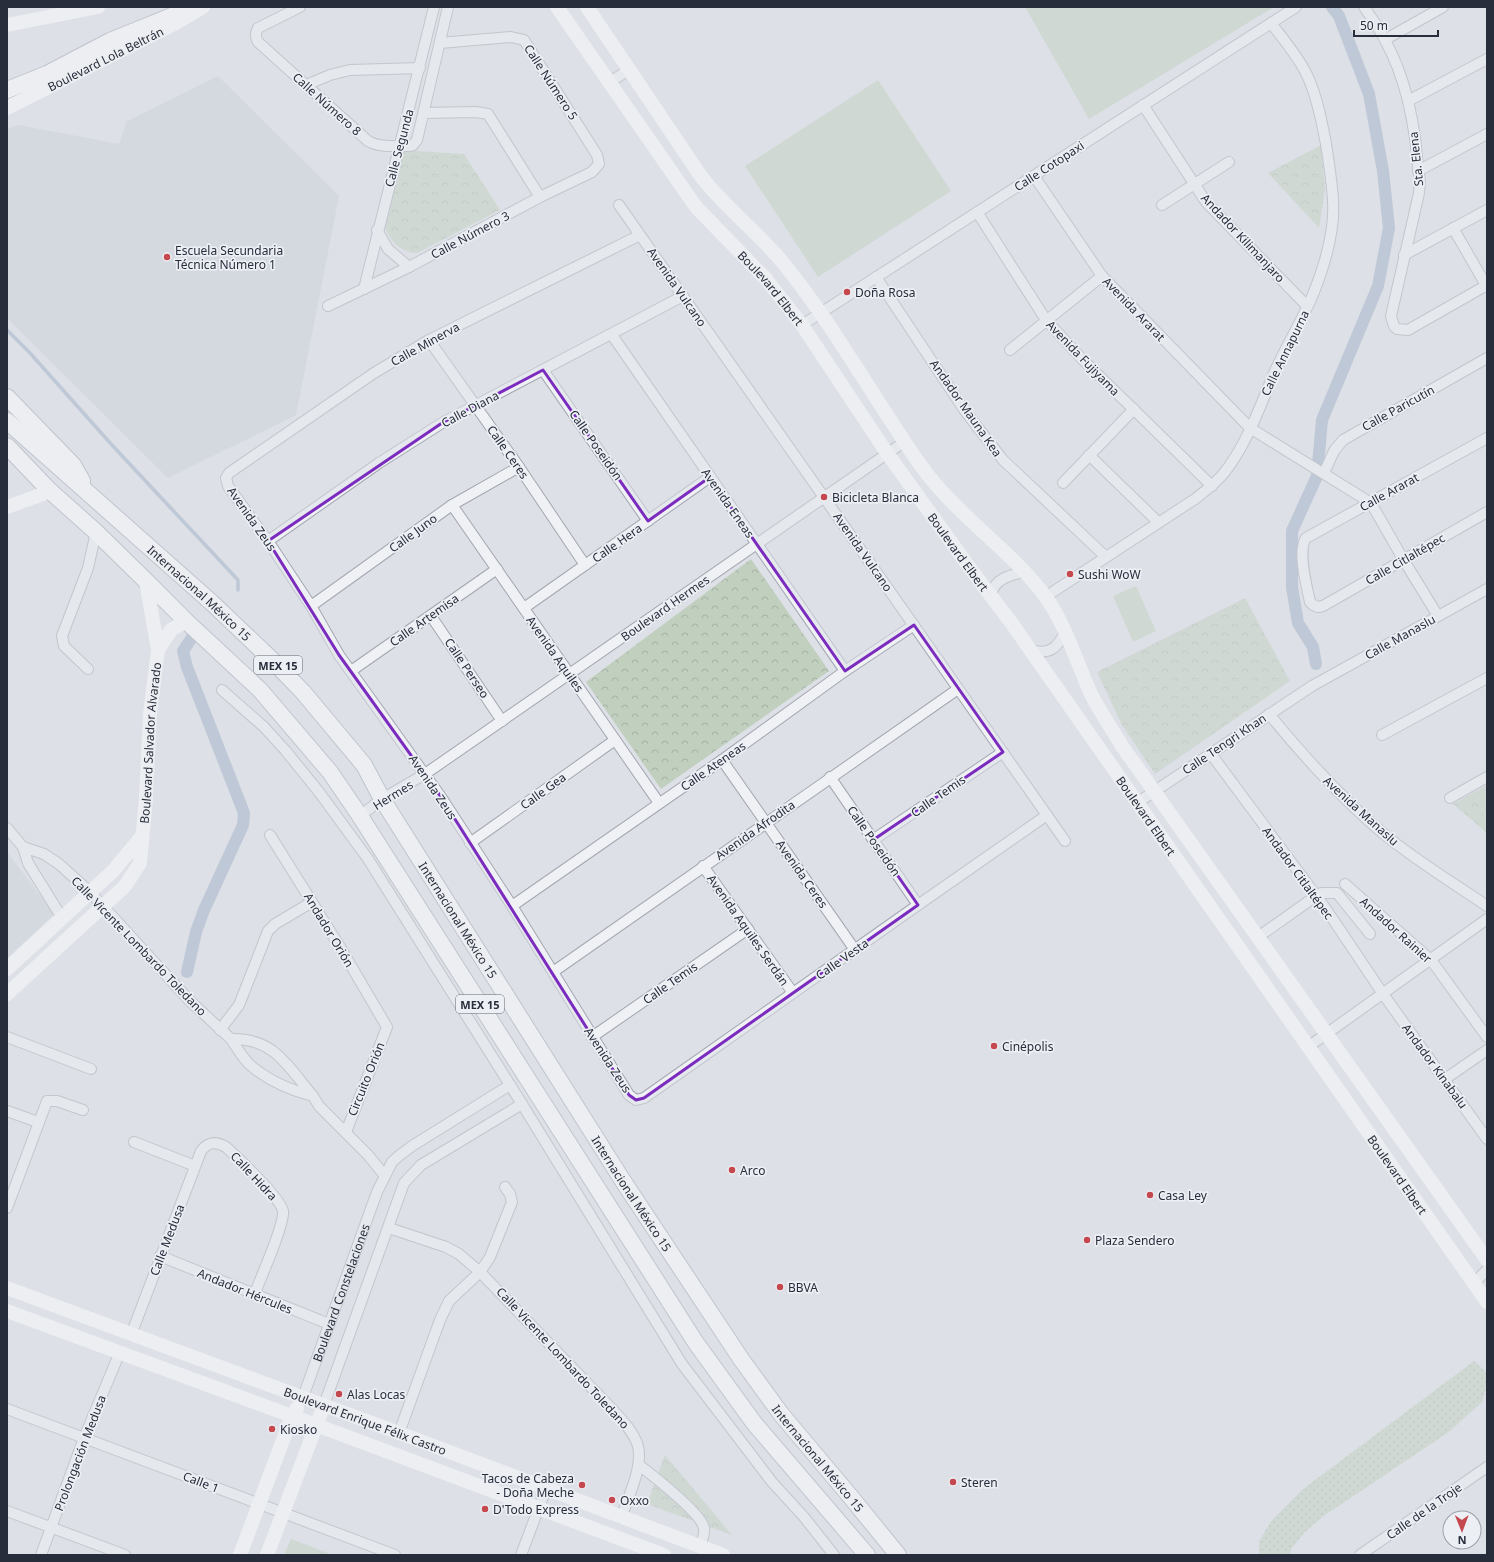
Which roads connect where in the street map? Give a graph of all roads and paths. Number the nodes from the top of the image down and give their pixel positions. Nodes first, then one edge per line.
1 (98, 7) edge
2 (194, 7) edge
3 (203, 7) edge
4 (300, 7) edge
5 (434, 7) edge
6 (448, 7) edge
7 (557, 7) edge
8 (587, 7) edge
9 (1296, 7) edge
10 (1364, 7) edge
11 (1443, 7) edge
12 (1271, 23) junction
13 (7, 25) edge
14 (1386, 39) junction
15 (440, 43) junction
16 (1487, 59) edge
17 (420, 68) junction
18 (630, 69) junction
19 (610, 82) junction
20 (306, 85) junction
21 (7, 90) edge
22 (1408, 101) junction
23 (1143, 105) junction
24 (7, 108) edge
25 (424, 113) junction
26 (1487, 134) edge
27 (417, 140) joint
28 (399, 146) junction
29 (597, 155) joint
30 (1229, 162) dead end
31 (1418, 171) junction
32 (1034, 176) junction
33 (1194, 184) junction
34 (540, 197) junction
35 (619, 205) dead end
36 (1162, 206) dead end
37 (1487, 210) edge
38 (977, 212) junction
39 (1453, 228) junction
40 (377, 230) junction
41 (640, 235) junction
42 (1404, 255) junction
43 (409, 267) junction
44 (1102, 276) junction
45 (876, 277) junction
46 (1487, 286) edge
47 (364, 289) junction
48 (683, 296) junction
49 (328, 306) dead end
50 (1308, 306) junction
51 (820, 313) junction
52 (1046, 320) junction
53 (802, 325) junction
54 (612, 335) junction
55 (429, 340) junction
56 (1010, 350) dead end
57 (1487, 358) edge
58 (543, 370) junction
59 (7, 397) edge
60 (475, 405) junction
61 (1134, 409) junction
62 (7, 421) edge
63 (1250, 428) junction
64 (1487, 438) edge
65 (904, 442) junction
66 (7, 446) edge
67 (887, 453) junction
68 (1089, 455) junction
69 (7, 461) edge
70 (519, 467) junction
71 (1324, 473) junction
72 (710, 477) junction
73 (226, 478) joint
74 (1063, 483) dead end
75 (1212, 486) junction
76 (84, 488) junction
77 (42, 494) junction
78 (824, 497) junction
79 (1371, 503) junction
80 (65, 505) junction
81 (452, 505) junction
82 (7, 506) edge
83 (1487, 512) edge
84 (648, 521) junction
85 (1158, 522) junction
86 (96, 532) junction
87 (268, 541) junction
88 (756, 544) junction
89 (1106, 557) junction
90 (1403, 559) junction
91 (585, 565) junction
92 (497, 569) junction
93 (1024, 572) junction
94 (146, 581) junction
95 (1487, 589) edge
96 (991, 595) junction
97 (1045, 597) junction
98 (311, 606) junction
99 (1323, 606) joint
100 (524, 608) junction
101 (431, 616) junction
102 (1438, 616) junction
103 (186, 621) junction
104 (914, 625) junction
105 (1065, 632) junction
106 (158, 650) junction
107 (1030, 650) junction
108 (88, 669) dead end
109 (351, 671) junction
110 (845, 671) junction
111 (569, 674) junction
112 (1487, 678) edge
113 (1312, 686) joint
114 (958, 689) junction
115 (222, 690) dead end
116 (1270, 714) junction
117 (502, 721) junction
118 (1382, 735) dead end
119 (615, 740) junction
120 (1002, 752) junction
121 (1211, 754) junction
122 (722, 760) junction
123 (425, 774) junction
124 (830, 778) junction
125 (1487, 778) edge
126 (1154, 791) junction
127 (1450, 798) dead end
128 (382, 799) junction
129 (659, 803) junction
130 (1136, 803) junction
131 (360, 816) junction
132 (1047, 816) junction
133 (766, 822) junction
134 (7, 828) edge
135 (270, 835) dead end
136 (142, 836) junction
137 (874, 840) junction
138 (1065, 841) dead end
139 (470, 843) junction
140 (23, 847) junction
141 (704, 866) junction
142 (1344, 884) dead end
143 (90, 892) junction
144 (1316, 896) junction
145 (312, 902) junction
146 (918, 904) junction
147 (103, 906) junction
148 (512, 906) junction
149 (1487, 906) edge
150 (62, 918) junction
151 (1485, 924) edge
152 (748, 929) junction
153 (1370, 934) dead end
154 (1258, 937) junction
155 (855, 950) junction
156 (1431, 960) junction
157 (7, 969) edge
158 (553, 972) junction
159 (7, 994) edge
160 (793, 994) junction
161 (1383, 994) junction
162 (387, 1027) joint
163 (220, 1030) junction
164 (1326, 1034) junction
165 (7, 1037) edge
166 (592, 1037) junction
167 (1487, 1037) edge
168 (232, 1039) junction
169 (1308, 1047) junction
170 (1487, 1050) edge
171 (91, 1069) dead end
172 (1445, 1080) junction
173 (510, 1085) junction
174 (313, 1096) junction
175 (636, 1100) joint
176 (522, 1104) junction
177 (83, 1110) dead end
178 (7, 1111) edge
179 (38, 1122) junction
180 (346, 1132) junction
181 (1487, 1139) edge
182 (134, 1142) dead end
183 (205, 1146) joint
184 (195, 1166) junction
185 (385, 1176) junction
186 (505, 1187) dead end
187 (9, 1193) edge
188 (7, 1208) edge
189 (389, 1228) junction
190 (160, 1256) junction
191 (1487, 1260) edge
192 (1487, 1270) edge
193 (480, 1272) junction
194 (1474, 1283) junction
195 (7, 1288) edge
196 (254, 1295) junction
197 (1487, 1302) edge
198 (7, 1311) edge
199 (329, 1324) junction
200 (131, 1334) junction
201 (120, 1352) junction
202 (303, 1398) junction
203 (324, 1405) junction
204 (7, 1409) edge
205 (292, 1416) junction
206 (317, 1425) junction
207 (399, 1433) junction
208 (84, 1438) junction
209 (639, 1465) junction
210 (1487, 1467) edge
211 (546, 1489) junction
212 (259, 1504) junction
213 (539, 1508) junction
214 (7, 1511) edge
215 (283, 1513) junction
216 (621, 1518) junction
217 (51, 1527) junction
218 (700, 1546) junction
219 (41, 1555) edge
220 (125, 1555) edge
221 (240, 1555) edge
222 (267, 1555) edge
223 (396, 1555) edge
224 (521, 1555) edge
225 (664, 1555) edge
226 (723, 1555) edge
227 (834, 1555) edge
228 (868, 1555) edge
229 (898, 1555) edge
230 (1360, 1555) edge

1 - 13 street
2 - 21 main road
3 - 24 street, Boulevard Lola Beltrán
4 - 20 street, Calle Número 8
5 - 17 street, Calle Segunda
6 - 15 street, Calle Segunda
7 - 19 street, Boulevard Elbert
8 - 18 street, Boulevard Elbert
9 - 12 street, Calle Cotopaxi
10 - 14 street, Sta. Elena
11 - 14 street
12 - 23 street, Calle Cotopaxi
12 - 50 street, Calle Annapurna
14 - 22 street, Sta. Elena
15 - 25 street, Calle Segunda
15 - 29 street, Calle Número 5
16 - 22 street
17 - 20 street
17 - 28 street, Calle Segunda
18 - 19 street
18 - 51 street, Boulevard Elbert
19 - 53 street, Boulevard Elbert
20 - 28 street, Calle Número 8
22 - 31 street, Sta. Elena
23 - 32 street, Calle Cotopaxi
23 - 33 street, Andador Kilimanjaro
25 - 27 street, Calle Segunda
25 - 34 street
26 - 31 street
27 - 28 street, Calle Número 8
28 - 40 street, Calle Segunda
29 - 34 street, Calle Número 3
30 - 33 street
31 - 42 street, Sta. Elena
32 - 38 street, Calle Cotopaxi
32 - 44 street, Avenida Ararat
33 - 36 street
33 - 50 street, Andador Kilimanjaro
34 - 43 street, Calle Número 3
35 - 41 street, Avenida Vulcano
37 - 39 street
38 - 45 street, Calle Cotopaxi
38 - 52 street, Avenida Fujiyama
39 - 42 street
39 - 46 street
40 - 43 street
40 - 47 street, Calle Segunda
41 - 48 street, Avenida Vulcano
41 - 55 street, Calle Minerva
42 - 46 street, Sta. Elena
43 - 47 street, Calle Número 3
44 - 52 street
44 - 63 street, Avenida Ararat
45 - 51 street, Calle Cotopaxi
45 - 89 street, Andador Mauna Kea
47 - 49 street, Calle Número 3
48 - 54 street, Calle Diana
48 - 78 street, Avenida Vulcano
50 - 63 street, Calle Annapurna
51 - 53 street, Calle Cotopaxi
51 - 65 street, Boulevard Elbert
52 - 56 street
52 - 61 street, Avenida Fujiyama
53 - 67 street, Boulevard Elbert
54 - 58 street, Calle Diana
54 - 72 street, Avenida Eneas
55 - 60 street, Calle Ceres
55 - 73 street, Calle Minerva
57 - 71 street, Calle Paricutín
58 - 60 street, Calle Diana
58 - 84 street, Calle Poseidón
59 - 76 main road
60 - 70 street, Calle Ceres
60 - 87 street, Calle Diana
61 - 68 street
61 - 75 street, Avenida Fujiyama
62 - 76 main road, Internacional México 15 / MEX 15
63 - 71 street, Avenida Ararat
63 - 75 street, Calle Annapurna
64 - 79 street, Calle Ararat
65 - 67 street, Boulevard Hermes
65 - 93 street, Boulevard Elbert
66 - 80 main road, MEX 15
67 - 78 street, Boulevard Hermes
67 - 96 street, Boulevard Elbert
68 - 74 street
68 - 85 street
69 - 77 main road
70 - 81 street, Calle Juno
70 - 91 street, Calle Ceres
71 - 79 street, Avenida Ararat
72 - 84 street, Calle Hera
72 - 88 street, Avenida Eneas
73 - 87 street, Avenida Zeus
75 - 85 street, Calle Annapurna
76 - 128 main road, Internacional México 15 / MEX 15
77 - 80 main road
77 - 82 street
78 - 88 street, Boulevard Hermes
78 - 104 street, Avenida Vulcano
79 - 90 street
79 - 99 street, Calle Ararat
80 - 86 main road, MEX 15
81 - 92 street, Avenida Aquiles
81 - 98 street, Calle Juno
83 - 90 street, Calle Citlaltépec
84 - 91 street, Calle Hera
85 - 89 street, Calle Annapurna
86 - 94 main road, MEX 15
86 - 108 street
87 - 98 street, Avenida Zeus
88 - 110 street, Avenida Eneas
88 - 111 street, Boulevard Hermes
89 - 97 street, Calle Annapurna
90 - 99 street, Calle Citlaltépec
90 - 102 street
91 - 100 street, Calle Hera
92 - 100 street, Avenida Aquiles
92 - 101 street, Calle Artemisa
93 - 96 street
93 - 97 street, Boulevard Elbert
94 - 103 main road, MEX 15
94 - 106 street, Boulevard Salvador Alvarado
95 - 102 street, Calle Manaslu
96 - 107 street, Boulevard Elbert
97 - 105 street, Boulevard Elbert
98 - 109 street, Avenida Zeus
100 - 111 street, Avenida Aquiles
101 - 109 street, Calle Artemisa
101 - 117 street, Calle Perseo
102 - 113 street, Calle Manaslu
103 - 106 street, Boulevard Salvador Alvarado
103 - 131 main road, MEX 15
104 - 110 street, Calle Ateneas
104 - 114 street, Avenida Vulcano
105 - 107 street
105 - 126 street, Boulevard Elbert
106 - 136 street, Boulevard Salvador Alvarado
107 - 130 street, Boulevard Elbert
109 - 123 street, Avenida Zeus
110 - 122 street, Calle Ateneas
111 - 117 street, Boulevard Hermes
111 - 119 street, Avenida Aquiles
112 - 118 street
113 - 116 street, Calle Tengri Khan
114 - 120 street, Avenida Vulcano
114 - 124 street, Avenida Afrodita
115 - 173 street
116 - 121 street, Calle Tengri Khan
116 - 149 street, Avenida Manaslu
117 - 123 street, Boulevard Hermes
119 - 129 street, Avenida Aquiles
119 - 139 street, Calle Gea
120 - 132 street, Avenida Vulcano
120 - 137 street, Calle Temis
121 - 126 street, Calle Tengri Khan
121 - 144 street, Andador Citlaltépec
122 - 129 street, Calle Ateneas
122 - 133 street, Avenida Ceres
123 - 128 street, Hermes
123 - 139 street, Avenida Zeus
124 - 133 street, Avenida Afrodita
124 - 137 street, Calle Poseidón
125 - 127 street
126 - 130 street, Calle Tengri Khan
126 - 154 street, Boulevard Elbert
128 - 131 street, Hermes
128 - 229 main road, Internacional México 15 / MEX 15
129 - 148 street, Calle Ateneas
130 - 169 street, Boulevard Elbert
131 - 228 main road, MEX 15
132 - 138 street, Avenida Vulcano
132 - 146 street, Calle Vesta
133 - 141 street, Avenida Afrodita
133 - 155 street, Avenida Ceres
134 - 140 street
135 - 145 street, Andador Orión
136 - 143 street, Boulevard Salvador Alvarado
136 - 147 street, Boulevard Salvador Alvarado
137 - 146 street, Calle Poseidón
139 - 148 street, Avenida Zeus
140 - 143 street, Calle Vicente Lombardo Toledano
140 - 150 street
141 - 152 street, Avenida Aquiles Serdán
141 - 158 street, Avenida Afrodita
142 - 156 street, Andador Rainier
143 - 147 street, Calle Vicente Lombardo Toledano
143 - 150 street, Boulevard Salvador Alvarado
144 - 153 street
144 - 154 street
144 - 161 street, Andador Citlaltépec
145 - 162 street, Andador Orión
145 - 163 street
146 - 155 street, Calle Vesta
147 - 159 street, Boulevard Salvador Alvarado
147 - 163 street, Calle Vicente Lombardo Toledano
148 - 158 street, Avenida Zeus
150 - 157 street, Boulevard Salvador Alvarado
151 - 156 street
152 - 160 street, Avenida Aquiles Serdán
152 - 166 street, Calle Temis
154 - 164 street, Boulevard Elbert
155 - 160 street, Calle Vesta
156 - 161 street
156 - 167 street, Andador Rainier
158 - 166 street, Avenida Zeus
160 - 175 street, Calle Vesta
161 - 164 street
161 - 172 street, Andador Kinabalu
162 - 180 street, Circuito Orión
163 - 168 street, Calle Vicente Lombardo Toledano
164 - 169 street
164 - 191 street, Boulevard Elbert
165 - 171 street
166 - 175 street, Avenida Zeus
168 - 174 street, Calle Vicente Lombardo Toledano
168 - 174 street
169 - 194 street, Boulevard Elbert
170 - 172 street
172 - 181 street, Andador Kinabalu
173 - 176 street
173 - 185 street, Boulevard Constelaciones
174 - 180 street
176 - 189 street, Boulevard Constelaciones
176 - 227 street
177 - 179 street
178 - 179 street
179 - 187 street
180 - 185 street
182 - 184 street
183 - 184 street, Calle Medusa
183 - 196 street, Calle Hidra
184 - 190 street, Calle Medusa
185 - 199 street, Boulevard Constelaciones
186 - 193 street
187 - 188 street
189 - 193 street, Calle Vicente Lombardo Toledano
189 - 203 street, Boulevard Constelaciones
190 - 196 street, Andador Hércules
190 - 200 street, Calle Medusa
192 - 194 street
193 - 207 street
193 - 209 street, Calle Vicente Lombardo Toledano
194 - 197 street, Boulevard Elbert
195 - 200 street, Boulevard Enrique Félix Castro
196 - 199 street, Andador Hércules
198 - 201 street, Boulevard Enrique Félix Castro
199 - 202 street, Boulevard Constelaciones
200 - 202 street, Boulevard Enrique Félix Castro
201 - 205 street, Boulevard Enrique Félix Castro
201 - 208 street, Prolongación Medusa
202 - 203 street, Boulevard Enrique Félix Castro
202 - 205 street, Boulevard Constelaciones
203 - 206 street, Boulevard Constelaciones
203 - 207 street, Boulevard Enrique Félix Castro
204 - 208 street, Calle 1
205 - 206 street, Boulevard Enrique Félix Castro
205 - 212 street, Boulevard Constelaciones
206 - 213 street, Boulevard Enrique Félix Castro
206 - 215 street, Boulevard Constelaciones
207 - 211 street, Boulevard Enrique Félix Castro
208 - 212 street, Calle 1
208 - 217 street, Prolongación Medusa
209 - 216 street
209 - 218 street
210 - 230 street, Calle de la Troje
211 - 213 street
211 - 216 street, Boulevard Enrique Félix Castro
212 - 215 street, Calle 1
212 - 221 street, Boulevard Constelaciones
213 - 224 street
213 - 225 street, Boulevard Enrique Félix Castro
214 - 217 street
215 - 222 street, Boulevard Constelaciones
215 - 223 street, Calle 1
216 - 218 street, Boulevard Enrique Félix Castro
217 - 219 street, Prolongación Medusa
217 - 220 street
218 - 226 street, Boulevard Enrique Félix Castro

